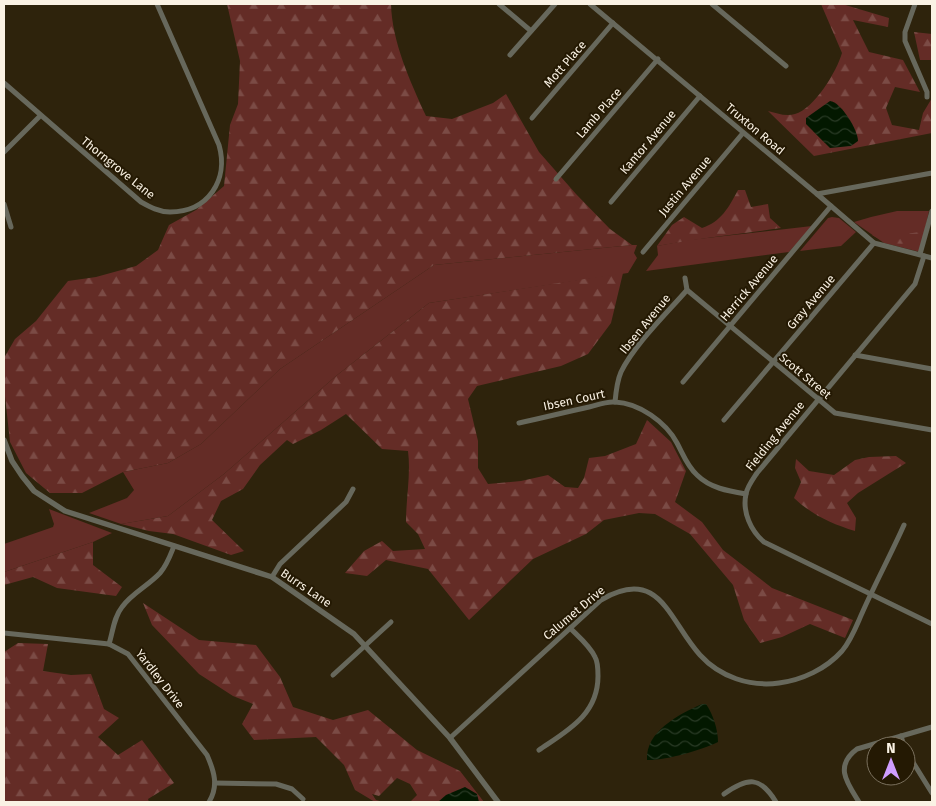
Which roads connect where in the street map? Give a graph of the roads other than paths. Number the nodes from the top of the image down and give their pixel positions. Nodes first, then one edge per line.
1 (157, 4) edge
2 (499, 4) edge
3 (555, 4) edge
4 (590, 4) edge
5 (712, 4) edge
6 (916, 4) edge
7 (613, 24) junction
8 (531, 31) junction
9 (510, 56) dead end
10 (658, 60) junction
11 (786, 66) dead end
12 (4, 83) edge
13 (700, 96) junction
14 (928, 97) dead end
15 (40, 116) junction
16 (532, 118) dead end
17 (743, 133) junction
18 (4, 152) edge
19 (932, 173) edge
20 (556, 179) dead end
21 (817, 194) junction
22 (611, 202) dead end
23 (4, 204) edge
24 (831, 206) junction
25 (932, 211) edge
26 (12, 227) dead end
27 (874, 243) junction
28 (643, 252) dead end
29 (922, 255) junction
30 (932, 258) edge
31 (685, 278) dead end
32 (687, 290) junction
33 (730, 326) junction
34 (855, 355) junction
35 (774, 363) junction
36 (932, 369) edge
37 (683, 382) dead end
38 (818, 399) junction
39 (614, 402) junction
40 (724, 420) dead end
41 (519, 424) dead end
42 (932, 430) edge
43 (4, 440) edge
44 (353, 489) dead end
45 (746, 494) junction
46 (904, 525) dead end
47 (174, 546) junction
48 (272, 577) junction
49 (872, 594) junction
50 (391, 622) dead end
51 (932, 624) edge
52 (570, 628) junction
53 (4, 633) edge
54 (109, 644) junction
55 (366, 645) junction
56 (333, 675) dead end
57 (932, 727) edge
58 (902, 736) edge
59 (450, 738) junction
60 (866, 746) edge
61 (539, 750) dead end
62 (916, 767) edge
63 (215, 782) junction
64 (932, 793) edge
65 (724, 794) dead end
66 (303, 799) dead end
67 (209, 802) edge
68 (498, 802) edge
69 (776, 802) edge
70 (859, 802) edge

1 - 15 street, Thorngrove Lane
2 - 8 street
3 - 8 street
4 - 7 street, Truxton Road
5 - 11 street
6 - 14 street
7 - 10 street, Truxton Road
7 - 16 street, Mott Place
8 - 9 street
10 - 13 street, Truxton Road
10 - 20 street, Lamb Place
12 - 15 street, Thorngrove Lane
13 - 17 street, Truxton Road
13 - 22 street, Kantor Avenue
15 - 18 street
17 - 21 street, Truxton Road
17 - 28 street, Justin Avenue
19 - 21 street
21 - 24 street, Truxton Road
23 - 26 street
24 - 27 street, Truxton Road
24 - 33 street, Herrick Avenue
25 - 29 street, Fielding Avenue
27 - 29 street
27 - 35 street, Gray Avenue
29 - 30 street
29 - 34 street, Fielding Avenue
31 - 32 street
32 - 33 street, Scott Street
32 - 39 street, Ibsen Avenue
33 - 35 street, Scott Street
33 - 37 street, Herrick Avenue
34 - 36 street
34 - 38 street, Fielding Avenue
35 - 38 street, Scott Street
35 - 40 street, Gray Avenue
38 - 42 street, Scott Street
38 - 45 street, Fielding Avenue
39 - 41 street, Ibsen Court
39 - 45 street, Ibsen Court
43 - 47 street, Burrs Lane
44 - 48 street
45 - 49 street
46 - 49 street, Calumet Drive
47 - 48 street, Burrs Lane
47 - 54 street
48 - 55 street, Burrs Lane
49 - 51 street
49 - 52 street, Calumet Drive
50 - 55 street
52 - 59 street, Calumet Drive
52 - 61 street
53 - 54 street, Yardley Drive
54 - 63 street, Yardley Drive
55 - 56 street
55 - 59 street, Burrs Lane
57 - 58 street
59 - 68 street, Burrs Lane
60 - 70 street
62 - 64 street
63 - 66 street
63 - 67 street
65 - 69 street

